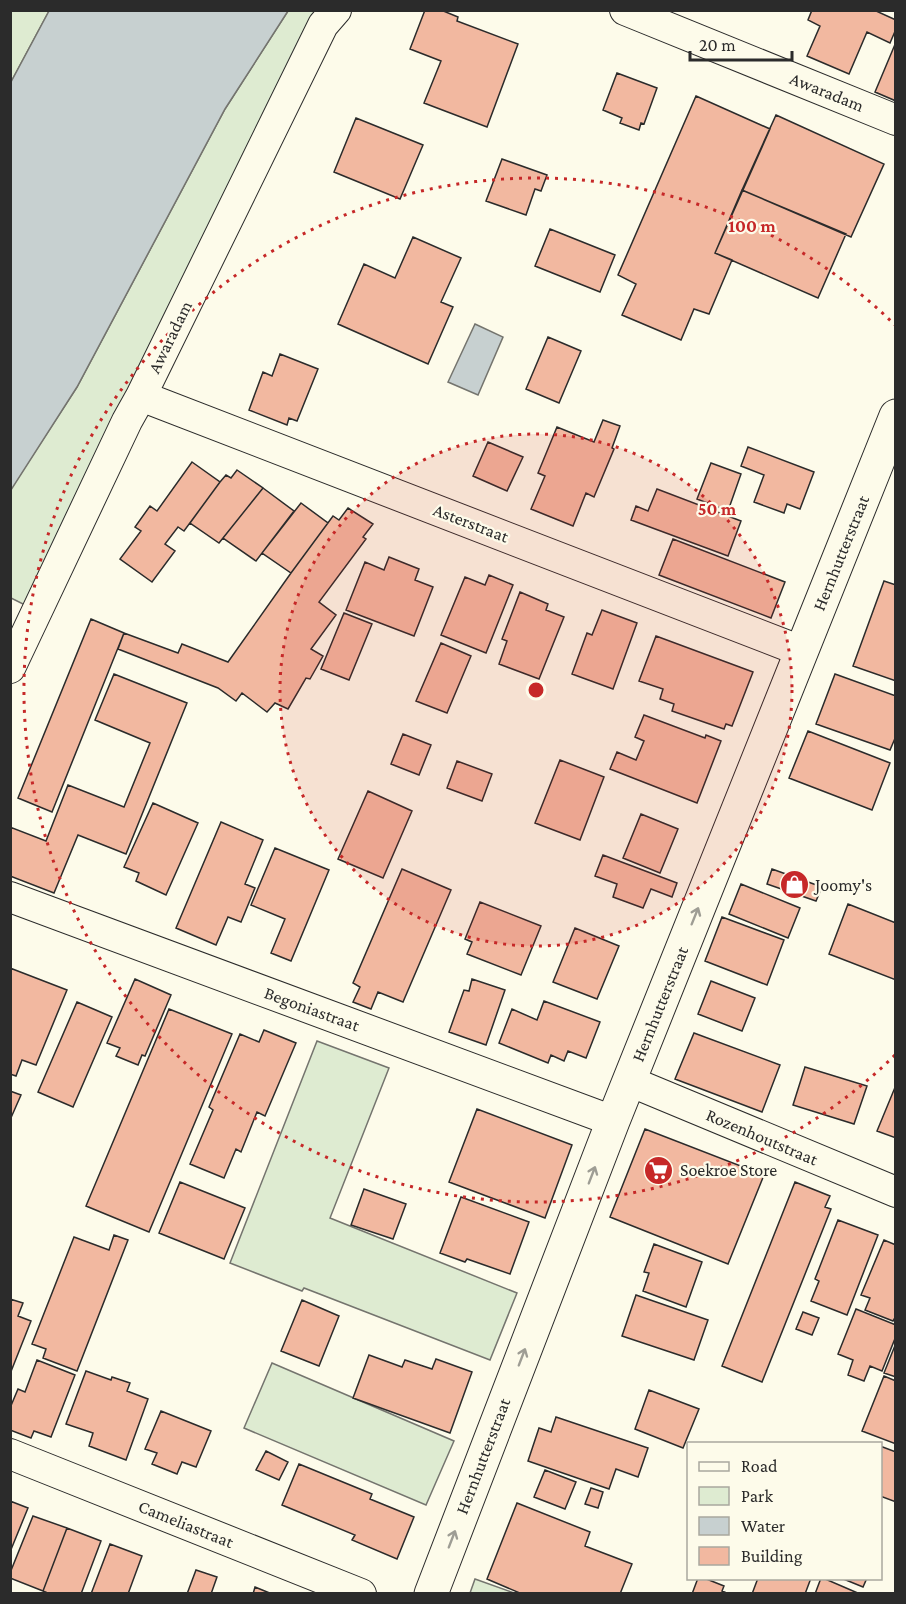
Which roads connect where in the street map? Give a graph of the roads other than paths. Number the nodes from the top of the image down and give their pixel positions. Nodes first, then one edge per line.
1 (336, 10) edge
2 (625, 10) edge
3 (896, 120) edge
4 (141, 396) junction
5 (896, 416) edge
6 (801, 651) junction
7 (10, 668) edge
8 (10, 897) edge
9 (629, 1081) junction
10 (613, 1121) junction
11 (896, 1192) edge
12 (10, 1454) edge
13 (361, 1593) edge
14 (431, 1593) edge

1 - 4 street, Awaradam
2 - 3 street, Awaradam
4 - 6 street, Asterstraat
4 - 7 street, Awaradam
5 - 6 street, Hernhutterstraat
9 -> 6 street, Hernhutterstraat
8 - 10 street, Begoniastraat
9 - 10 street, Hernhutterstraat
9 - 11 street, Rozenhoutstraat
14 -> 10 street, Hernhutterstraat
12 - 13 street, Cameliastraat

